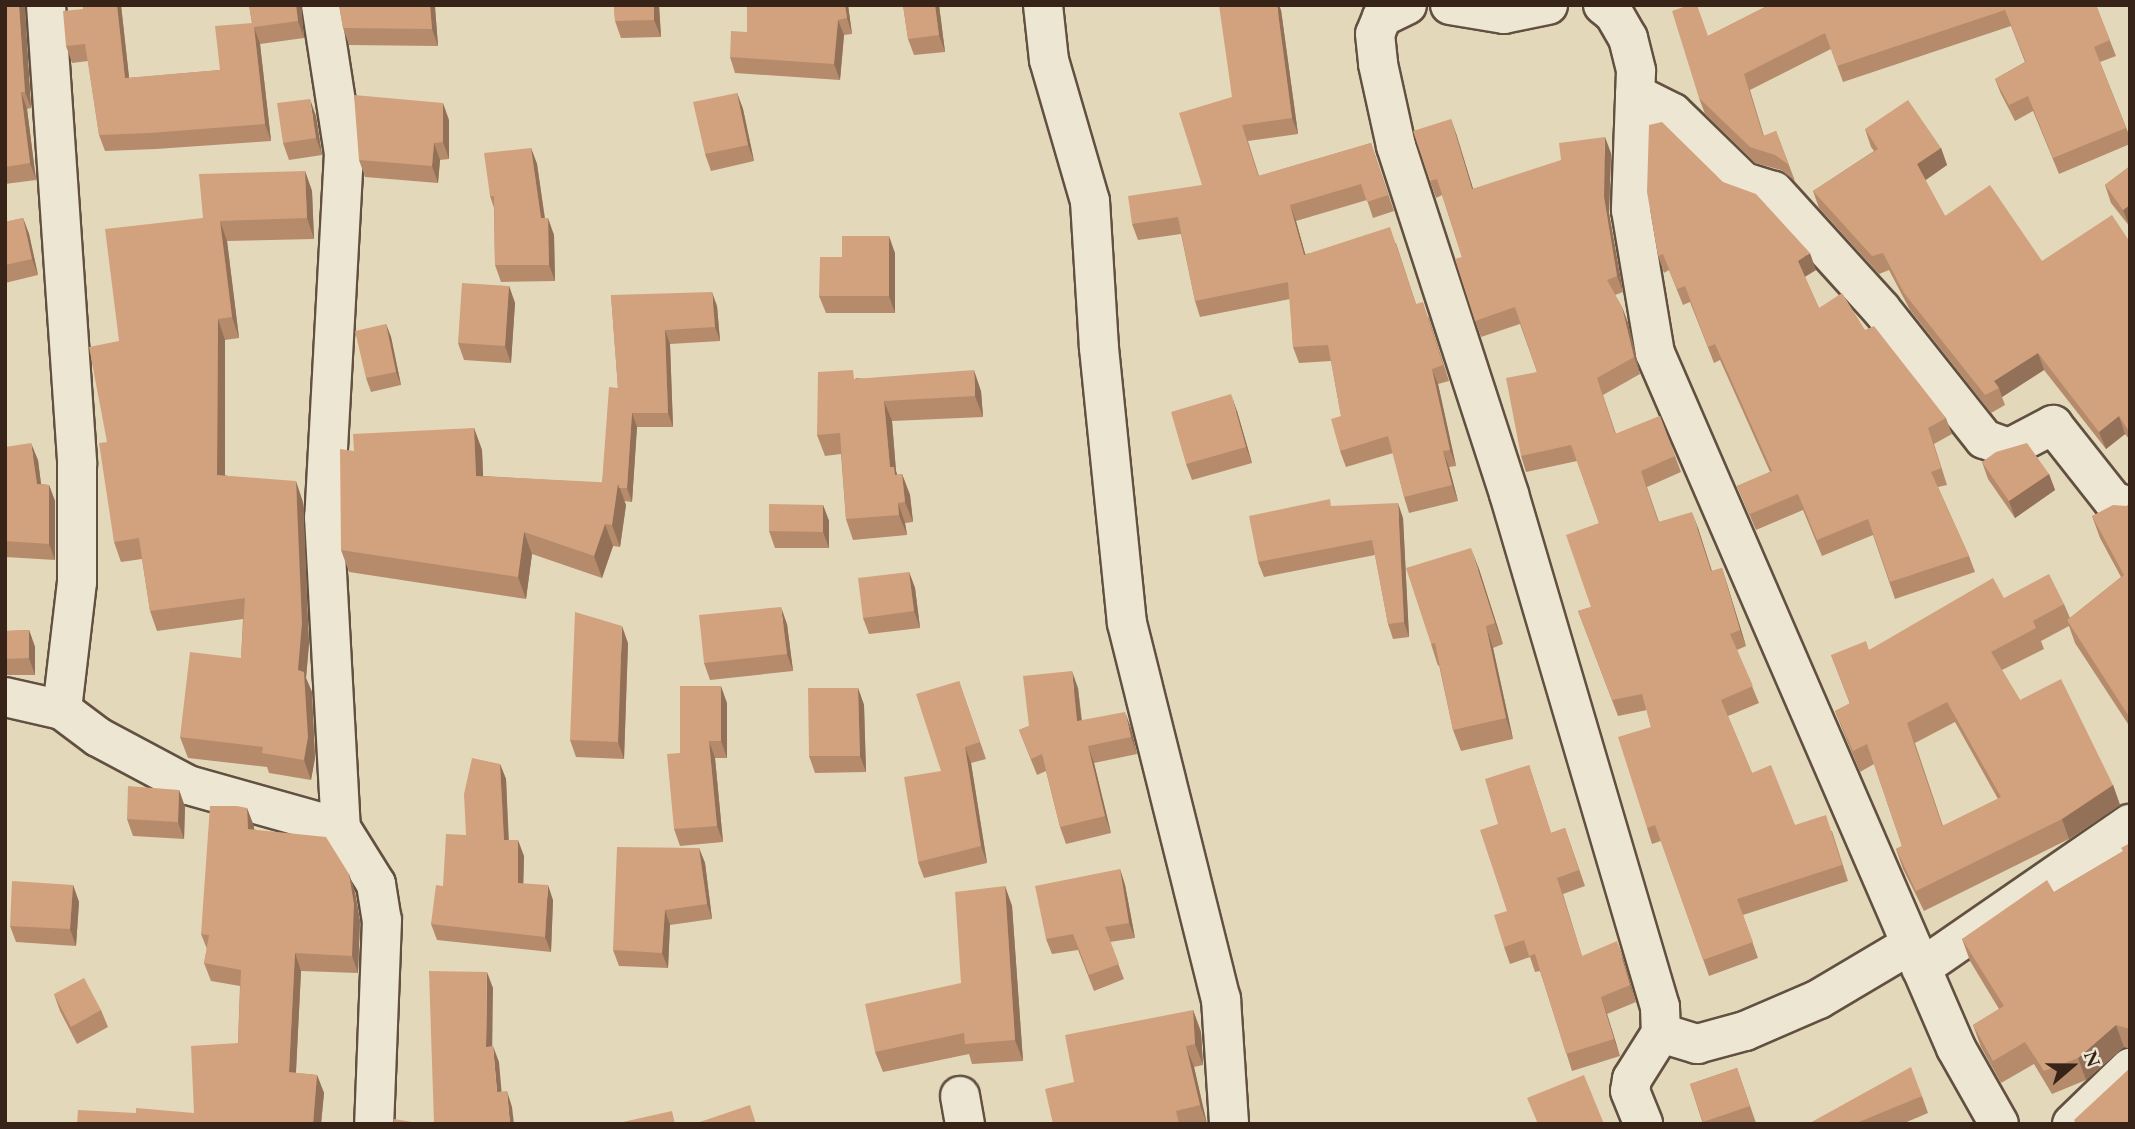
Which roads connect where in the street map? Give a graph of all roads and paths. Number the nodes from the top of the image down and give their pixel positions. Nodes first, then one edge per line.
1 (46, 5) edge
2 (321, 5) edge
3 (1043, 5) edge
4 (1407, 5) edge
5 (1450, 5) edge
6 (1548, 5) edge
7 (1603, 5) edge
8 (1635, 94) junction
9 (2130, 507) edge
10 (5, 697) edge
11 (62, 710) junction
12 (2130, 824) edge
13 (341, 828) junction
14 (1916, 956) junction
15 (1661, 1034) junction
16 (2130, 1068) edge
17 (374, 1124) edge
18 (1229, 1124) edge
19 (1643, 1124) edge
20 (1999, 1124) edge
21 (2072, 1124) edge

1 - 11 street
2 - 13 street
3 - 18 street
4 - 15 street
5 - 6 street
7 - 8 street
8 - 9 street
8 - 14 street
10 - 11 street
11 - 13 street
12 - 14 street
13 - 17 street
14 - 15 street
14 - 20 street
15 - 19 street
16 - 21 street

